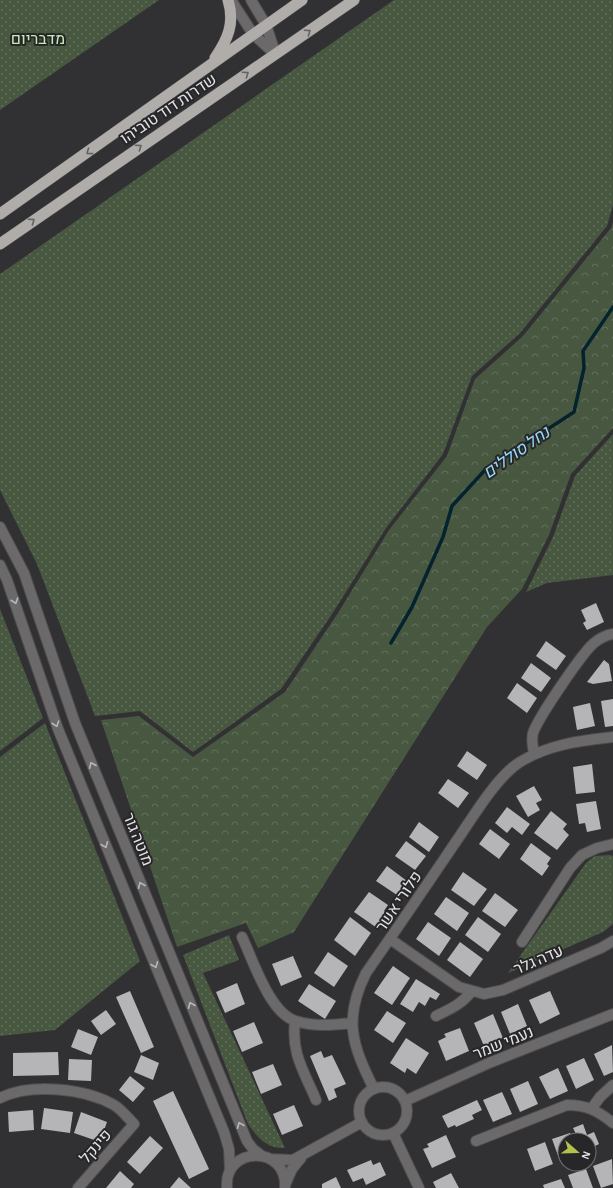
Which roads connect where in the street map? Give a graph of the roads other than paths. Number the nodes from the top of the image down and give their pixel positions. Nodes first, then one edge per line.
1 (229, 0) edge
2 (251, 0) edge
3 (302, 0) edge
4 (354, 0) edge
5 (266, 25) junction
6 (253, 34) junction
7 (275, 54) junction
8 (212, 64) junction
9 (0, 214) edge
10 (0, 244) edge
11 (0, 527) edge
12 (0, 565) edge
13 (613, 634) edge
14 (613, 737) edge
15 (534, 754) junction
16 (613, 844) edge
17 (242, 937) dead end
18 (390, 939) junction
19 (613, 941) edge
20 (522, 942) dead end
21 (471, 992) junction
22 (613, 1014) edge
23 (436, 1016) dead end
24 (295, 1021) junction
25 (352, 1023) junction
26 (613, 1085) edge
27 (374, 1089) junction
28 (0, 1098) edge
29 (316, 1100) dead end
30 (405, 1101) junction
31 (592, 1108) junction
32 (362, 1122) junction
33 (613, 1123) edge
34 (393, 1133) junction
35 (476, 1141) dead end
36 (306, 1153) junction
37 (266, 1158) junction
38 (227, 1182) edge
39 (285, 1186) edge
40 (78, 1188) edge
41 (419, 1188) edge

1 - 6 street
1 - 8 highway
2 - 5 street
3 - 5 highway, שדרות דוד טוביהו
7 -> 4 highway, שדרות דוד טוביהו
5 - 6 highway, שדרות דוד טוביהו
5 - 7 street
6 - 7 street
6 - 8 highway, שדרות דוד טוביהו
10 -> 7 highway, שדרות דוד טוביהו
8 -> 9 highway, שדרות דוד טוביהו
37 -> 11 street, מוטה גור
12 -> 38 street, מוטה גור
13 - 15 street
14 - 15 street, פלורי אשר
15 - 18 street, פלורי אשר
16 - 20 street, עדה גלר
17 - 24 street
18 - 21 street, עדה גלר
18 - 25 street, פלורי אשר
19 - 21 street, עדה גלר
21 - 23 street
22 - 30 street, נעמי שמר
24 - 25 street
24 - 29 street
25 - 27 street, פלורי אשר
26 - 31 street
27 - 30 street
27 - 32 street
28 - 40 street, פינקל
30 - 34 street
31 - 33 street
31 - 35 street
32 - 34 street
32 - 36 street
34 - 41 street
36 - 37 street
36 - 39 street
37 - 38 street
37 - 39 street, מוטה גור

